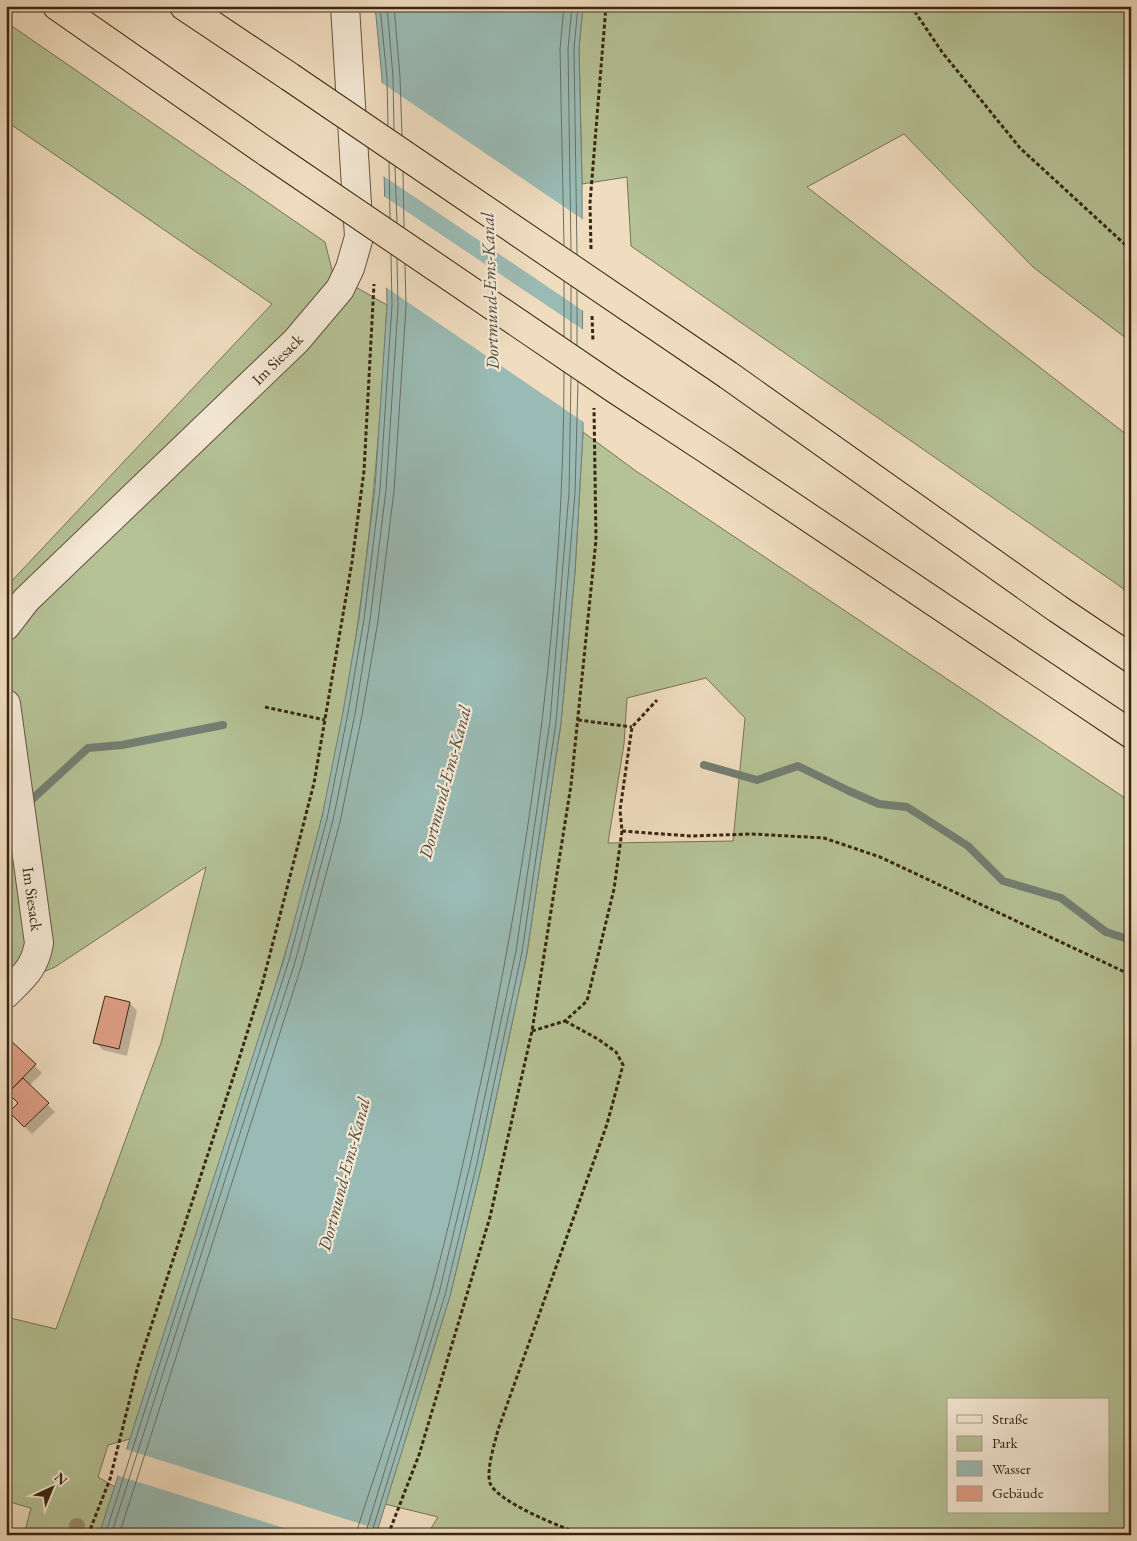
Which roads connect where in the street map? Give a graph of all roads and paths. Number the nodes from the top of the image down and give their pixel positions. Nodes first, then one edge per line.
1 (57, 6) edge
2 (184, 6) edge
3 (345, 6) edge
4 (606, 6) edge
5 (912, 6) edge
6 (1131, 250) edge
7 (591, 253) dead end
8 (374, 277) dead end
9 (592, 312) dead end
10 (593, 352) dead end
11 (594, 401) dead end
12 (6, 626) edge
13 (1131, 658) edge
14 (657, 700) dead end
15 (6, 704) edge
16 (265, 707) dead end
17 (325, 720) junction
18 (578, 720) junction
19 (632, 727) junction
20 (1131, 734) edge
21 (622, 831) junction
22 (1131, 975) edge
23 (6, 994) edge
24 (564, 1021) junction
25 (532, 1031) junction
26 (88, 1535) edge
27 (388, 1535) edge
28 (583, 1535) edge

1 - 20 highway, bridge
2 - 13 highway, bridge
3 - 12 street, Im Siesack
4 - 7 path
5 - 6 path
8 - 17 path
9 - 10 path
11 - 18 path
14 - 19 path
15 - 23 street, Im Siesack
16 - 17 path
17 - 26 path
18 - 19 path
18 - 25 path
19 - 21 path
21 - 22 path
21 - 24 path
24 - 25 path
24 - 28 path
25 - 27 path

